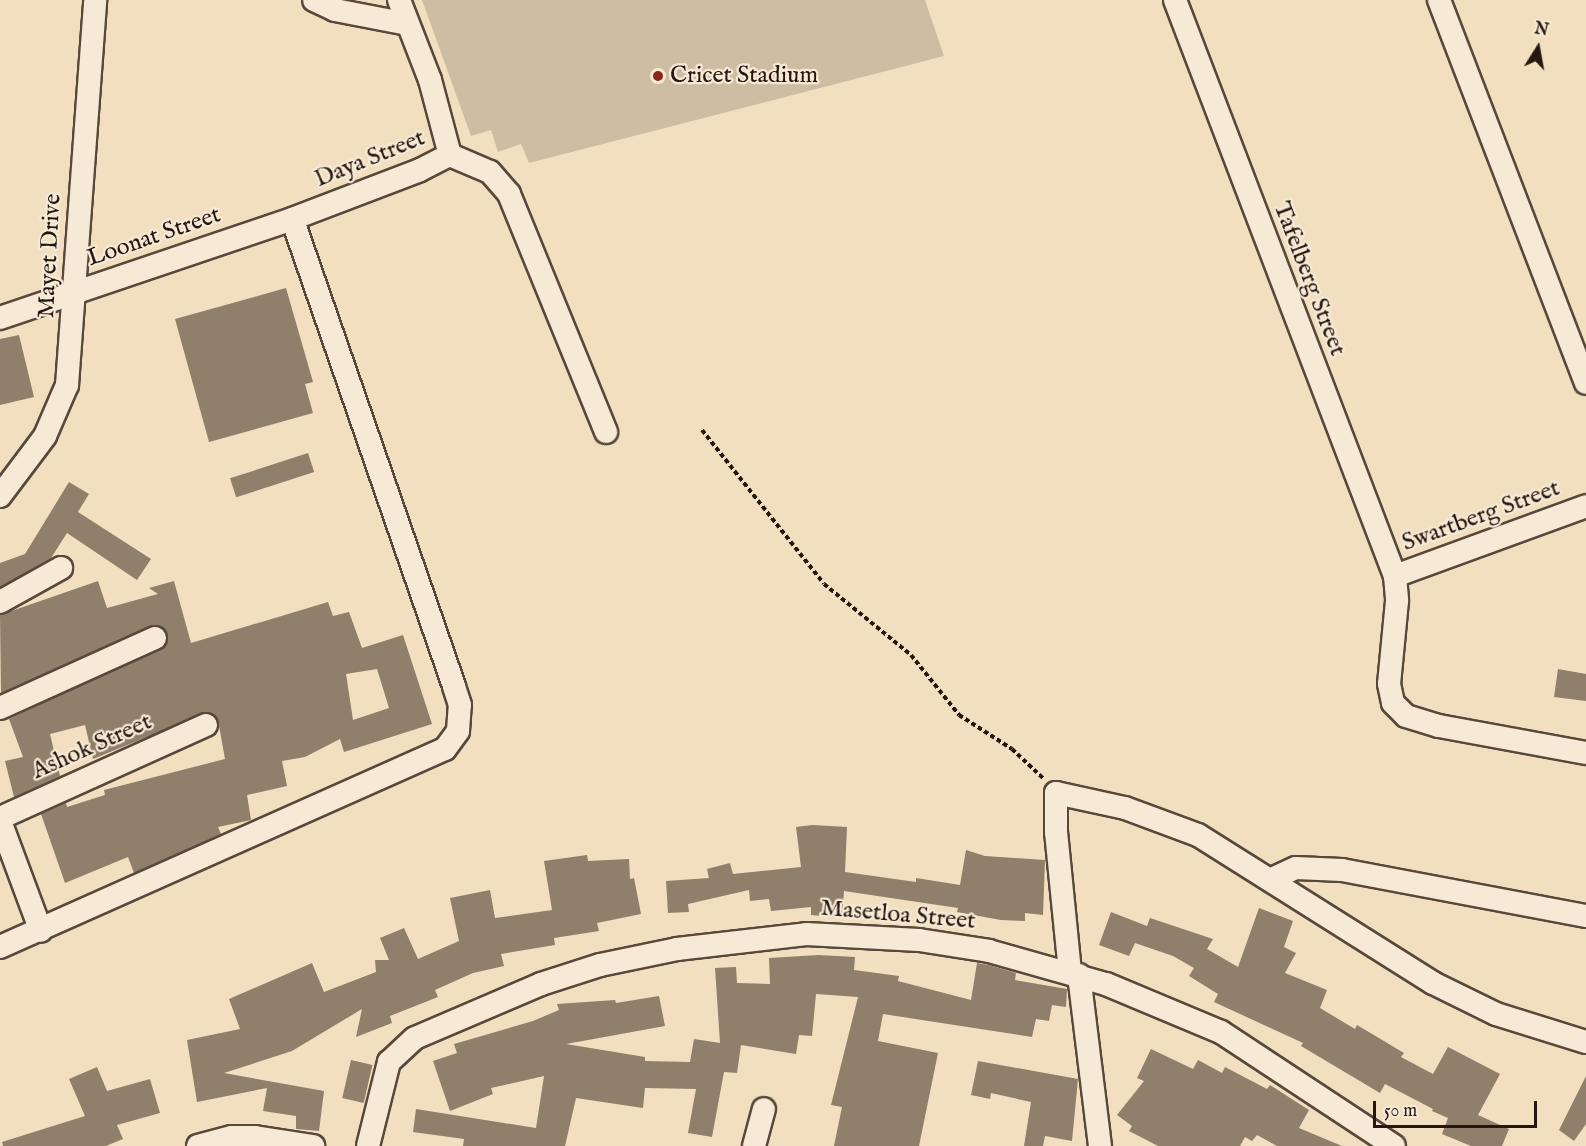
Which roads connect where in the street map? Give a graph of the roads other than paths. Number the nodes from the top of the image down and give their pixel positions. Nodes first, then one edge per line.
1 (95, 0) edge
2 (314, 0) edge
3 (399, 0) edge
4 (1175, 0) edge
5 (1439, 0) edge
6 (408, 24) junction
7 (450, 155) junction
8 (292, 219) junction
9 (76, 292) junction
10 (0, 318) edge
11 (1586, 383) edge
12 (606, 432) dead end
13 (0, 496) edge
14 (1586, 506) edge
15 (61, 568) dead end
16 (1395, 576) junction
17 (0, 602) edge
18 (155, 638) dead end
19 (0, 708) edge
20 (206, 725) dead end
21 (1586, 753) edge
22 (0, 820) edge
23 (1272, 879) junction
24 (1586, 916) edge
25 (41, 931) junction
26 (0, 947) edge
27 (1075, 974) junction
28 (1586, 1042) edge
29 (764, 1109) dead end
30 (198, 1146) edge
31 (313, 1146) edge
32 (368, 1146) edge
33 (754, 1146) edge
34 (1100, 1146) edge
35 (1394, 1146) edge

1 - 9 street, Mayet Drive
2 - 6 street
3 - 6 street, Daya Street
4 - 16 street, Tafelberg Street
5 - 11 street
6 - 7 street, Daya Street
7 - 8 street, Daya Street
7 - 12 street
8 - 9 street, Loonat Street
8 - 25 street
9 - 10 street, Loonat Street
9 - 13 street, Mayet Drive
14 - 16 street, Swartberg Street
15 - 17 street
16 - 21 street, Tafelberg Street
18 - 19 street
20 - 22 street, Ashok Street
22 - 25 street, Ashok Street
23 - 24 street
23 - 27 street
23 - 28 street
25 - 26 street
27 - 32 street, Masetloa Street
27 - 34 street
27 - 35 street, Masetloa Street
29 - 33 street
30 - 31 street

